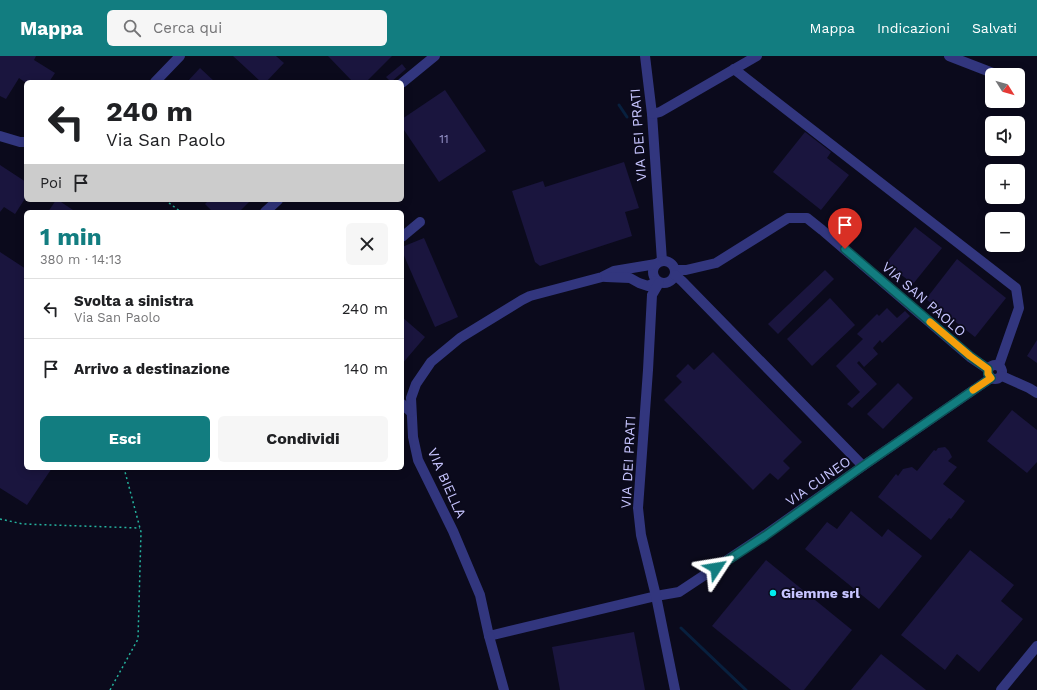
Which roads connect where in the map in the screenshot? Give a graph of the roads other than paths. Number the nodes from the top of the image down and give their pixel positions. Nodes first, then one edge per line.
1 (180, 56) edge
2 (435, 56) edge
3 (645, 56) edge
4 (757, 56) edge
5 (949, 56) edge
6 (734, 70) junction
7 (985, 70) edge
8 (157, 80) edge
9 (404, 81) edge
10 (652, 114) junction
11 (0, 136) edge
12 (24, 142) edge
13 (276, 202) edge
14 (267, 210) edge
15 (420, 222) dead end
16 (404, 235) edge
17 (658, 262) junction
18 (675, 272) junction
19 (602, 277) junction
20 (658, 282) junction
21 (999, 365) junction
22 (990, 373) junction
23 (1002, 376) junction
24 (1037, 393) edge
25 (404, 406) edge
26 (411, 412) junction
27 (863, 466) junction
28 (656, 596) junction
29 (489, 636) junction
30 (1037, 646) edge
31 (504, 690) edge
32 (675, 690) edge
33 (1001, 690) edge

1 - 8 street
2 - 9 street
3 - 10 street, VIA DEI PRATI
4 - 6 street
5 - 7 street
6 - 10 street
6 - 21 street
10 - 17 street, VIA DEI PRATI
11 - 12 street
13 - 14 street
15 - 16 street
17 - 18 street
17 - 19 street, VIA BIELLA
17 - 20 street
18 - 20 street
18 - 22 street, VIA SAN PAOLO
18 - 27 street
19 - 20 street, VIA BIELLA
19 - 26 street, VIA BIELLA
20 - 28 street, VIA DEI PRATI
21 - 22 street
21 - 23 street
22 - 23 street
22 - 27 street, VIA CUNEO
23 - 24 street
25 - 26 street
26 - 29 street, VIA BIELLA
27 - 28 street, VIA CUNEO
28 - 29 street
28 - 32 street, VIA DEI PRATI
29 - 31 street, VIA BIELLA
30 - 33 street

